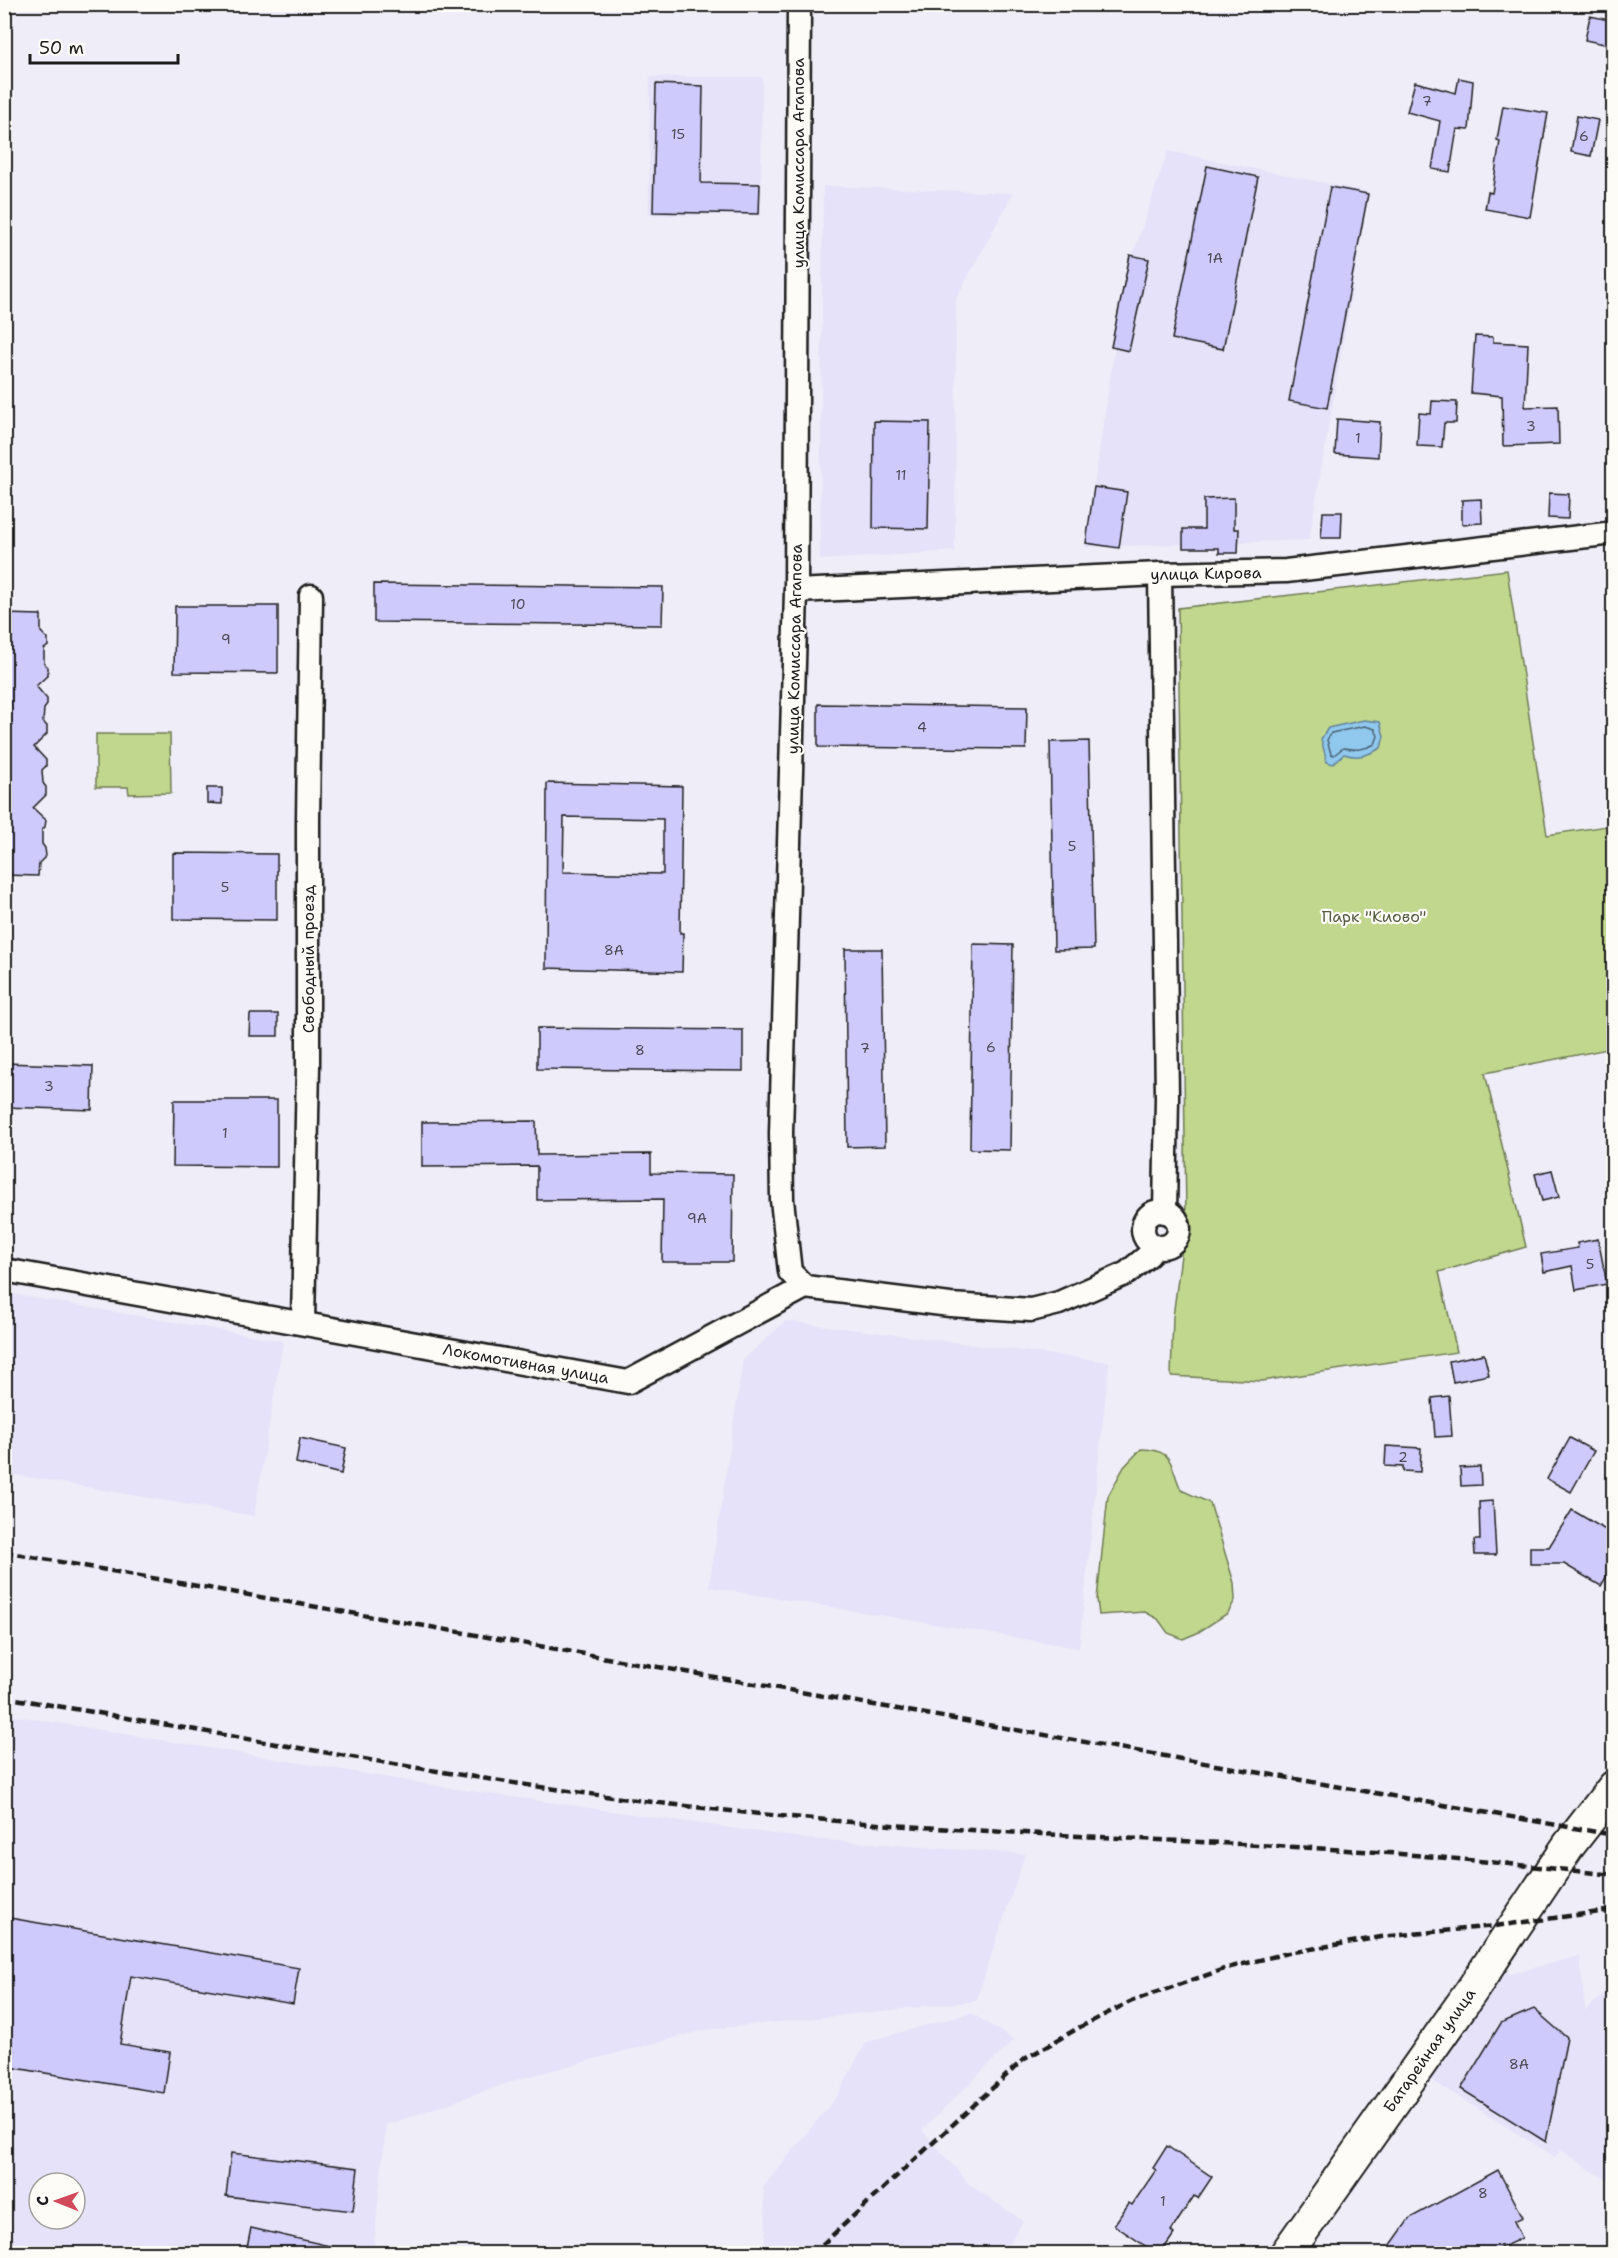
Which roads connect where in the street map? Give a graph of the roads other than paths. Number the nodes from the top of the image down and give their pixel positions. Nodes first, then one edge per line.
1 (799, 4) edge
2 (1614, 533) edge
3 (1160, 574) junction
4 (796, 591) junction
5 (311, 596) dead end
6 (4, 1270) edge
7 (805, 1287) junction
8 (303, 1323) junction
9 (1614, 1787) edge
10 (1286, 2253) edge

1 - 4 street, улица Комиссара Агапова
2 - 3 street, улица Кирова
3 - 4 street, улица Кирова
3 - 7 street
4 - 7 street, улица Комиссара Агапова
5 - 8 street, Свободный проезд
6 - 8 street, Локомотивная улица
7 - 8 street, Локомотивная улица
9 - 10 main road, Батарейная улица

